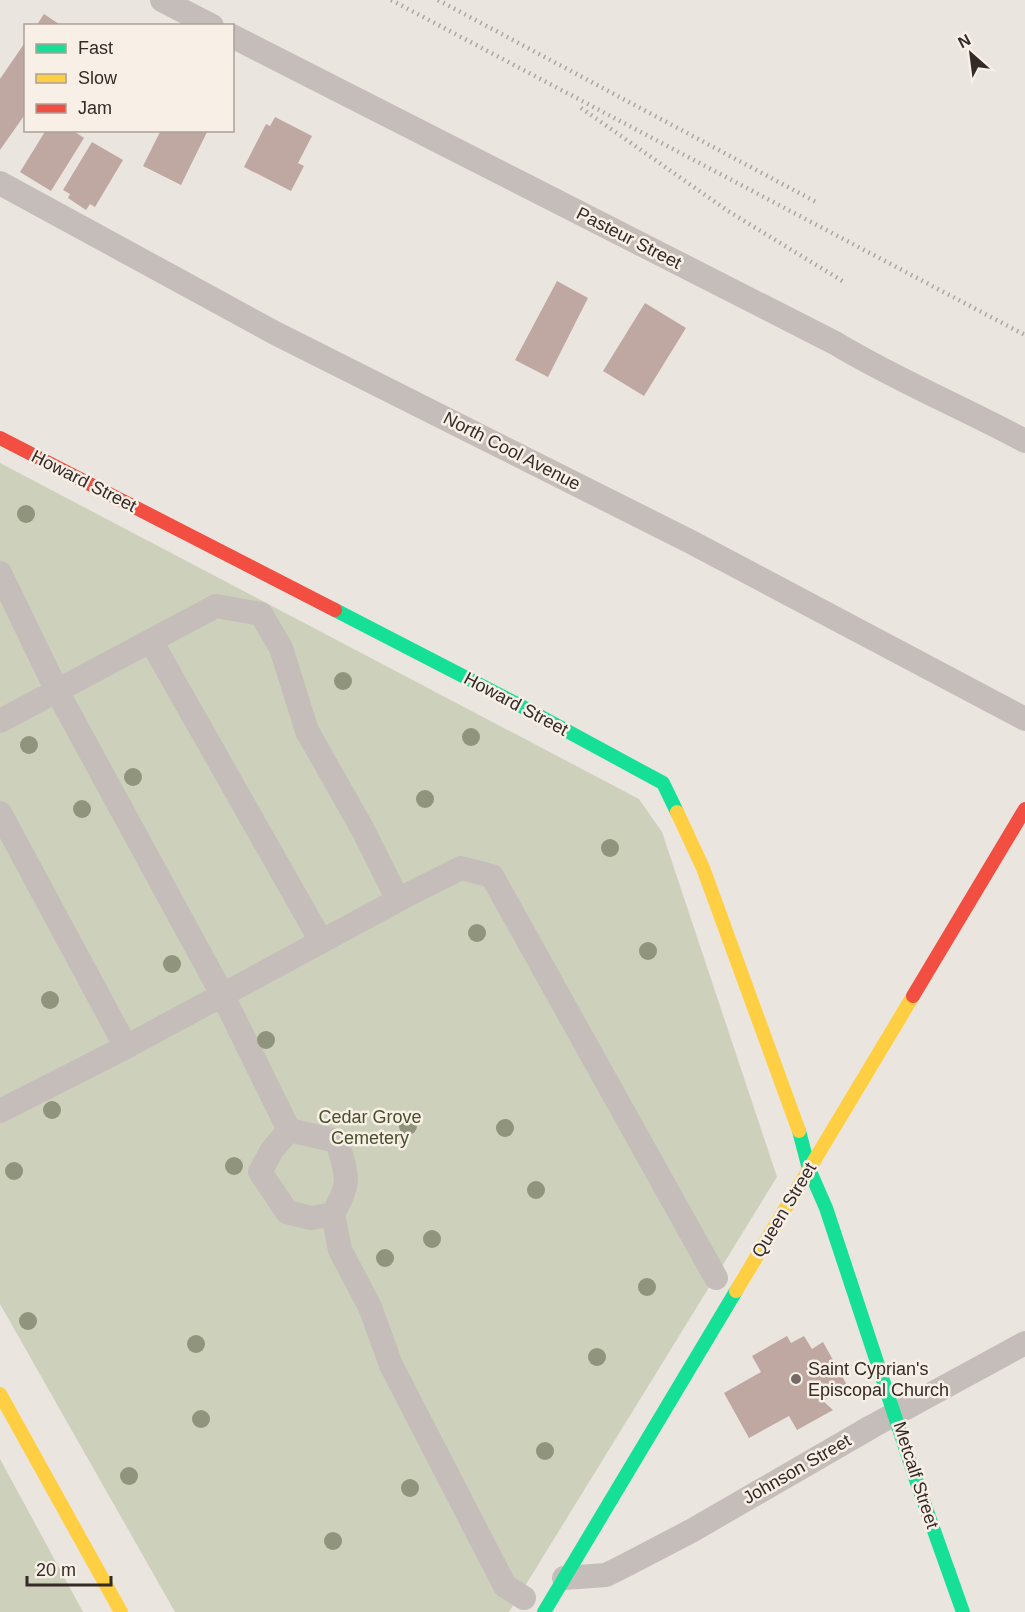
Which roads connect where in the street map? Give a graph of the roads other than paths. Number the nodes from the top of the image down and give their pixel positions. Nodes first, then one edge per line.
1 (162, 0) edge
2 (208, 24) edge
3 (234, 37) edge
4 (0, 183) edge
5 (0, 438) edge
6 (1025, 441) edge
7 (0, 573) edge
8 (151, 641) junction
9 (57, 691) junction
10 (1025, 719) edge
11 (0, 721) edge
12 (1025, 808) edge
13 (0, 813) edge
14 (398, 900) junction
15 (321, 941) junction
16 (222, 994) junction
17 (126, 1047) junction
18 (0, 1111) edge
19 (288, 1130) junction
20 (809, 1169) junction
21 (333, 1214) junction
22 (716, 1278) dead end
23 (1025, 1343) edge
24 (0, 1394) edge
25 (895, 1413) junction
26 (564, 1578) junction
27 (524, 1598) dead end
28 (121, 1612) edge
29 (544, 1612) edge
30 (963, 1612) edge

1 - 2 street
3 - 6 street, Pasteur Street
4 - 10 street, North Cool Avenue
5 - 20 street, Howard Street
7 - 9 street
8 - 9 street
8 - 14 street
8 - 15 street
9 - 11 street
9 - 16 street
12 - 20 street, Queen Street
13 - 17 street
14 - 15 street
14 - 22 street
15 - 16 street
16 - 17 street
16 - 19 street
17 - 18 street
19 - 21 street
19 - 21 street
20 - 25 street, Metcalf Street
20 - 26 street, Queen Street
21 - 27 street
23 - 25 street, Johnson Street
24 - 28 street
25 - 26 street, Johnson Street
25 - 30 street, Metcalf Street
26 - 29 street, Queen Street

